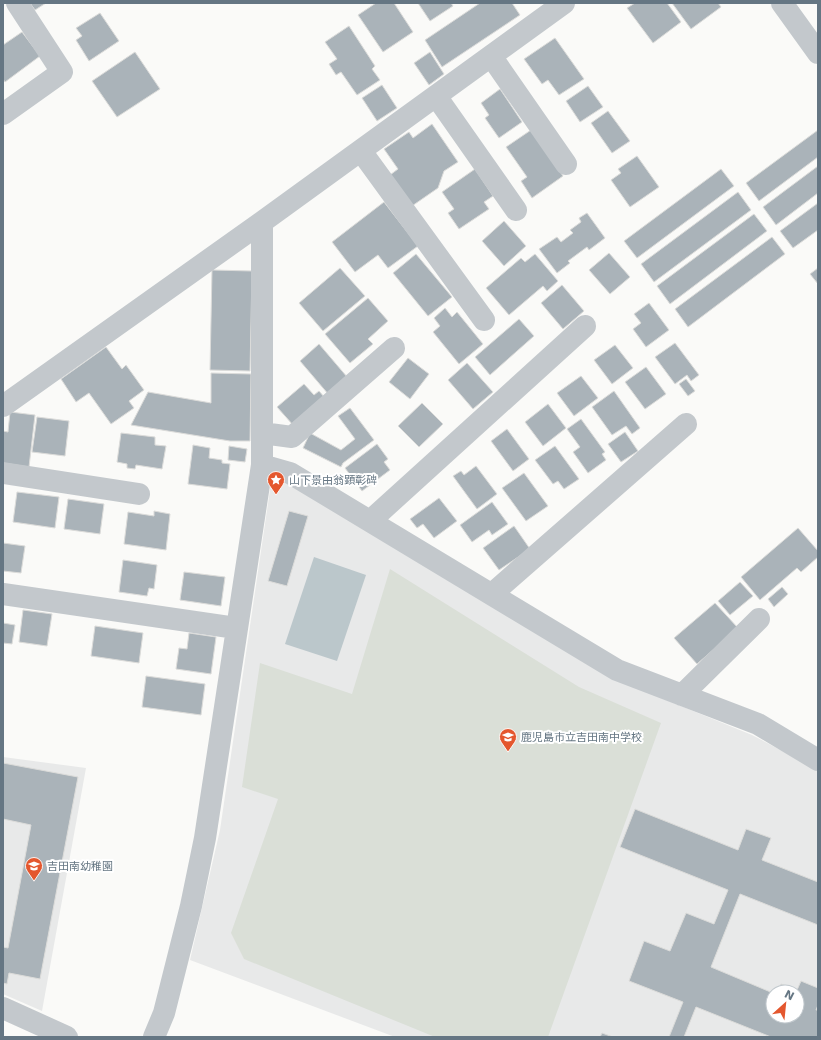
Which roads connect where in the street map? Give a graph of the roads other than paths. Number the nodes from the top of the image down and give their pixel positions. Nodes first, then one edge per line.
1 (17, 3) edge
2 (564, 3) edge
3 (782, 3) edge
4 (818, 53) edge
5 (491, 56) junction
6 (436, 96) junction
7 (3, 114) edge
8 (361, 151) junction
9 (566, 164) dead end
10 (516, 210) dead end
11 (262, 222) junction
12 (484, 320) dead end
13 (586, 326) dead end
14 (394, 348) dead end
15 (3, 406) edge
16 (686, 424) dead end
17 (262, 433) junction
18 (262, 465) junction
19 (3, 473) edge
20 (139, 494) dead end
21 (370, 521) junction
22 (3, 594) edge
23 (492, 594) junction
24 (758, 619) dead end
25 (236, 628) junction
26 (682, 695) junction
27 (818, 760) edge
28 (3, 1008) edge
29 (67, 1037) edge
30 (154, 1037) edge

1 - 7 street
2 - 5 street
3 - 4 street
5 - 6 street
5 - 9 street
6 - 8 street
6 - 10 street
8 - 11 street
8 - 12 street
11 - 15 street
11 - 17 street
13 - 21 street
14 - 17 street
16 - 23 street
17 - 18 street
18 - 21 street
18 - 25 street
19 - 20 street
21 - 23 street
22 - 25 street
23 - 26 street
24 - 26 street
25 - 30 street
26 - 27 street
28 - 29 street

